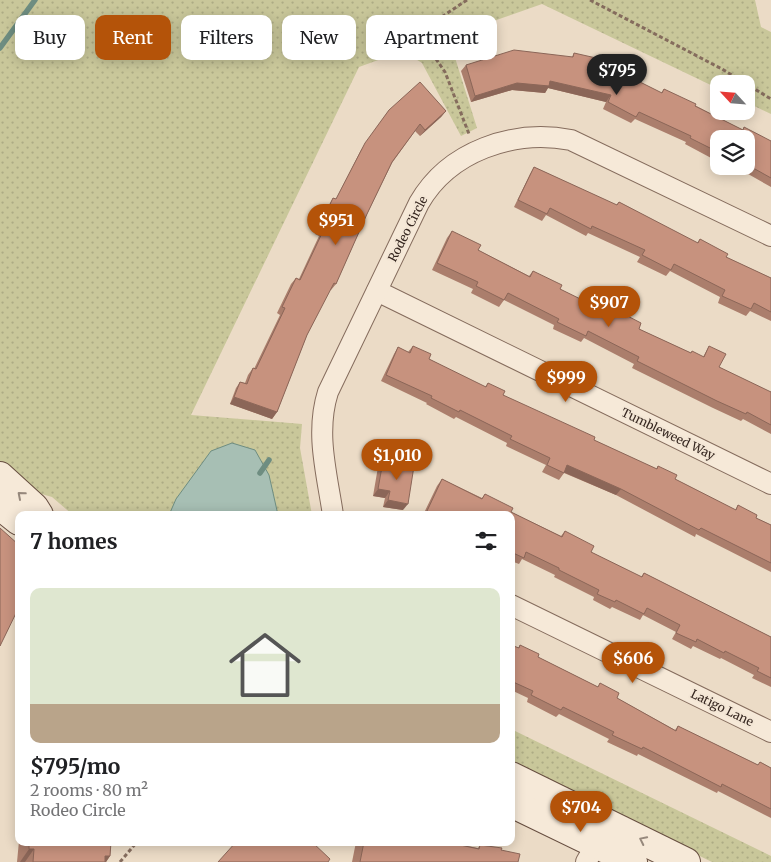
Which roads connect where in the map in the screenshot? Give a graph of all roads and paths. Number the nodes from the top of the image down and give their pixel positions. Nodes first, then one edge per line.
1 (467, 0) edge
2 (590, 0) edge
3 (771, 99) edge
4 (469, 134) dead end
5 (771, 236) edge
6 (377, 291) junction
7 (0, 476) edge
8 (771, 484) edge
9 (0, 506) edge
10 (36, 511) edge
11 (332, 511) edge
12 (15, 519) edge
13 (515, 607) edge
14 (771, 732) edge
15 (515, 779) edge
16 (515, 805) edge
17 (134, 846) edge
18 (598, 848) edge
19 (120, 862) edge
20 (633, 862) edge
21 (686, 862) edge

1 - 4 path
2 - 3 path
5 - 6 street, Rodeo Circle
6 - 8 street, Tumbleweed Way
6 - 11 street, Rodeo Circle
10 -> 7 main road
9 - 12 main road
13 - 14 street, Latigo Lane
15 - 18 main road
16 - 18 main road
17 - 19 path
18 - 20 main road
21 -> 18 main road

